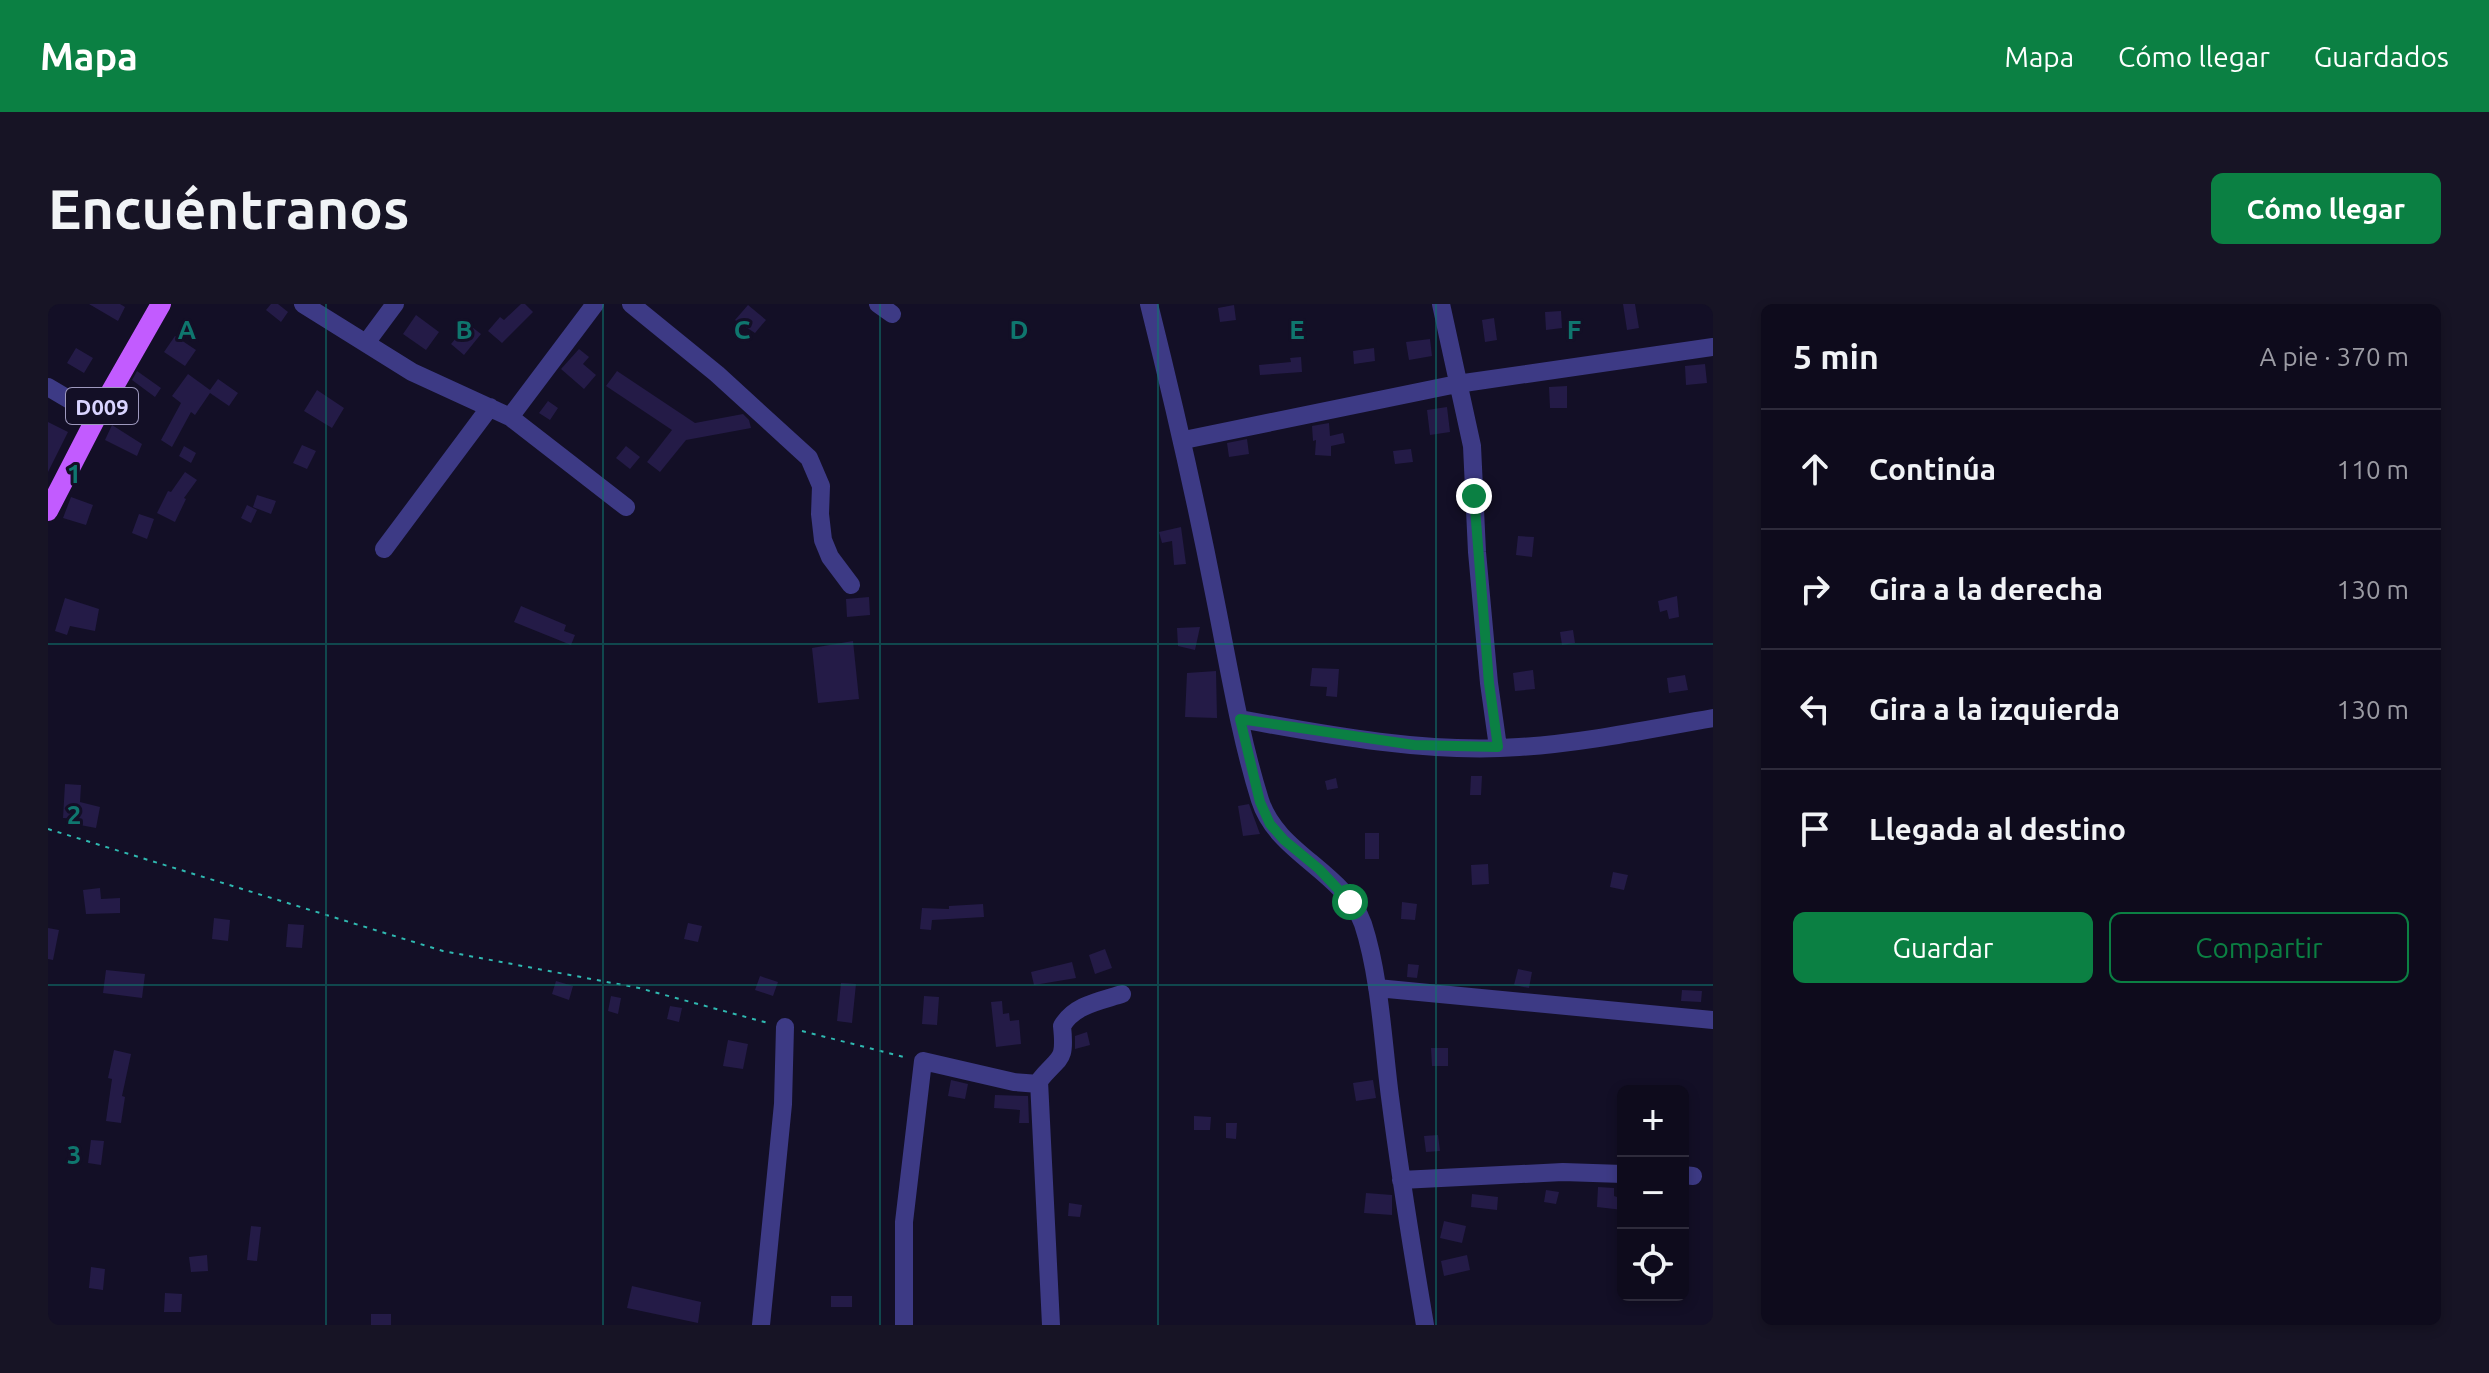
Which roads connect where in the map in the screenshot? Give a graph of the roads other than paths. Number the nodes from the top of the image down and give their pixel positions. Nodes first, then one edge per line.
1 (161, 304) edge
2 (303, 304) edge
3 (395, 304) edge
4 (595, 304) edge
5 (631, 304) edge
6 (1149, 304) edge
7 (1441, 304) edge
8 (366, 343) junction
9 (1713, 347) edge
10 (1457, 384) junction
11 (48, 387) edge
12 (490, 407) junction
13 (97, 416) junction
14 (510, 417) junction
15 (1184, 440) junction
16 (626, 507) dead end
17 (48, 511) edge
18 (384, 549) dead end
19 (851, 585) dead end
20 (1713, 718) edge
21 (1240, 719) junction
22 (1498, 747) junction
23 (1377, 988) junction
24 (1122, 994) dead end
25 (1713, 1020) edge
26 (785, 1027) road end
27 (1039, 1084) junction
28 (1617, 1174) edge
29 (1401, 1180) junction
30 (761, 1325) edge
31 (904, 1325) edge
32 (1051, 1325) edge
33 (1425, 1325) edge

1 - 13 main road, D009
2 - 8 street
3 - 8 street
4 - 14 street
5 - 19 street
6 - 15 street
7 - 10 street
8 - 12 street
9 - 10 street
10 - 15 street
10 - 22 street
11 - 13 street
12 - 14 street
12 - 18 street
13 - 17 main road, D009
14 - 16 street
15 - 21 street
20 - 22 street
21 - 22 street
21 - 23 street
23 - 25 street
23 - 29 street
24 - 27 street
26 - 30 street
27 - 31 street
27 - 32 street
28 - 29 street
29 - 33 street

